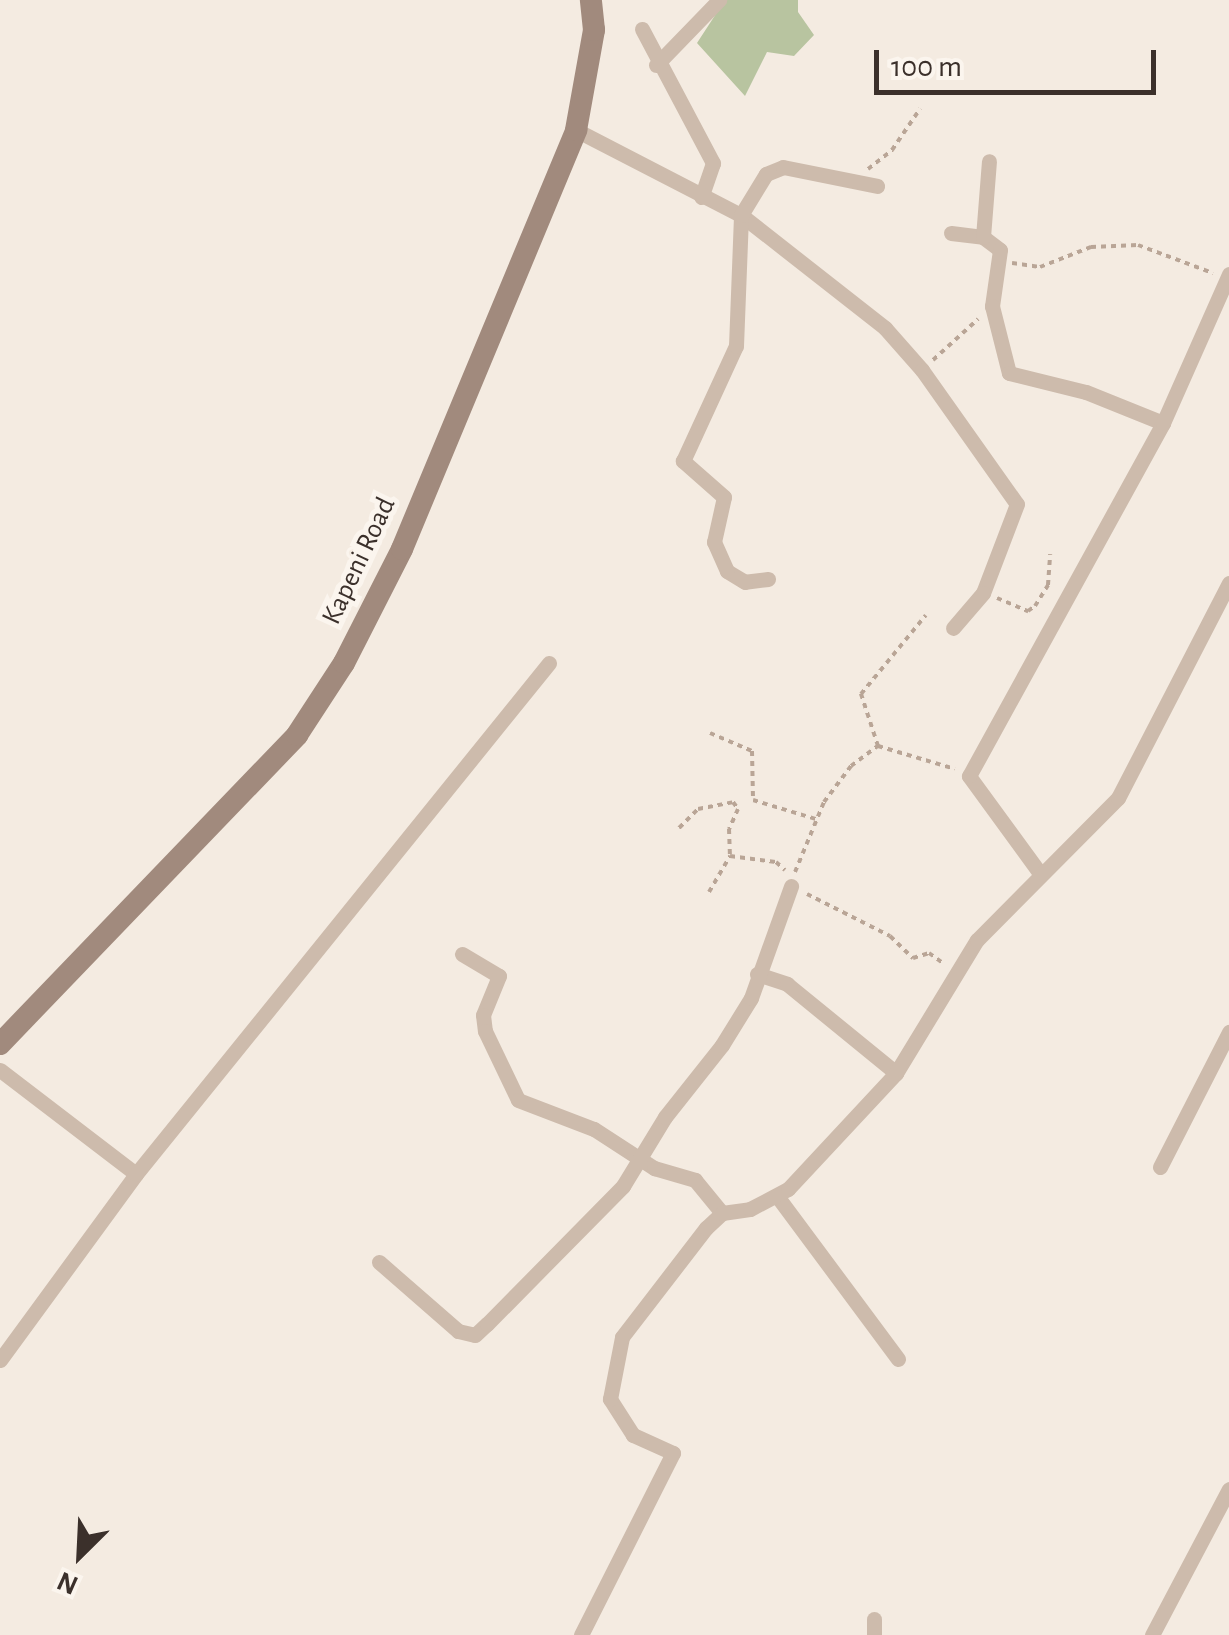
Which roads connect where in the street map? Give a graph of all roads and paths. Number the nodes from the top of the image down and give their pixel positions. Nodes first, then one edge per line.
1 (591, 0) edge
2 (719, 0) edge
3 (642, 29) dead end
4 (656, 64) junction
5 (920, 109) dead end
6 (576, 130) junction
7 (989, 161) dead end
8 (859, 181) junction
9 (878, 186) dead end
10 (701, 197) junction
11 (740, 215) junction
12 (951, 233) dead end
13 (983, 237) junction
14 (1002, 262) junction
15 (1228, 276) edge
16 (992, 306) junction
17 (922, 370) junction
18 (1164, 423) junction
19 (1050, 554) dead end
20 (768, 580) dead end
21 (1229, 583) edge
22 (983, 593) junction
23 (926, 615) dead end
24 (953, 628) dead end
25 (549, 662) dead end
26 (710, 733) dead end
27 (878, 746) junction
28 (969, 776) junction
29 (816, 820) junction
30 (679, 828) dead end
31 (730, 856) junction
32 (1038, 872) junction
33 (791, 886) junction
34 (709, 892) dead end
35 (462, 954) dead end
36 (758, 974) junction
37 (958, 974) junction
38 (1229, 1032) edge
39 (0, 1044) edge
40 (0, 1070) edge
41 (896, 1073) junction
42 (641, 1154) junction
43 (1160, 1167) dead end
44 (136, 1174) junction
45 (777, 1196) junction
46 (722, 1213) junction
47 (380, 1262) dead end
48 (898, 1359) dead end
49 (0, 1360) edge
50 (1229, 1489) edge
51 (580, 1635) edge
52 (1152, 1635) edge

1 - 6 main road, Kapeni Road
2 - 4 street
3 - 4 street
4 - 10 street
5 - 8 path
6 - 10 street
6 - 39 main road, Kapeni Road
7 - 13 street
8 - 9 street
8 - 11 street
10 - 11 street
11 - 17 street
11 - 20 street
12 - 13 street
13 - 14 street
14 - 15 path
14 - 16 street
15 - 18 street
16 - 17 path
16 - 18 street
17 - 22 street
18 - 28 street
19 - 22 path
21 - 32 street
22 - 24 street
23 - 27 path
25 - 44 street
26 - 29 path
27 - 28 path
27 - 29 path
28 - 32 street
29 - 33 path
30 - 31 path
31 - 33 path
31 - 34 path
32 - 37 street
33 - 36 street
33 - 37 path
35 - 42 street
36 - 41 street
36 - 42 street
37 - 41 street
38 - 43 street
40 - 44 street
41 - 45 street
42 - 46 street
42 - 47 street
44 - 49 street
45 - 46 street
45 - 48 street
46 - 51 street
50 - 52 street

